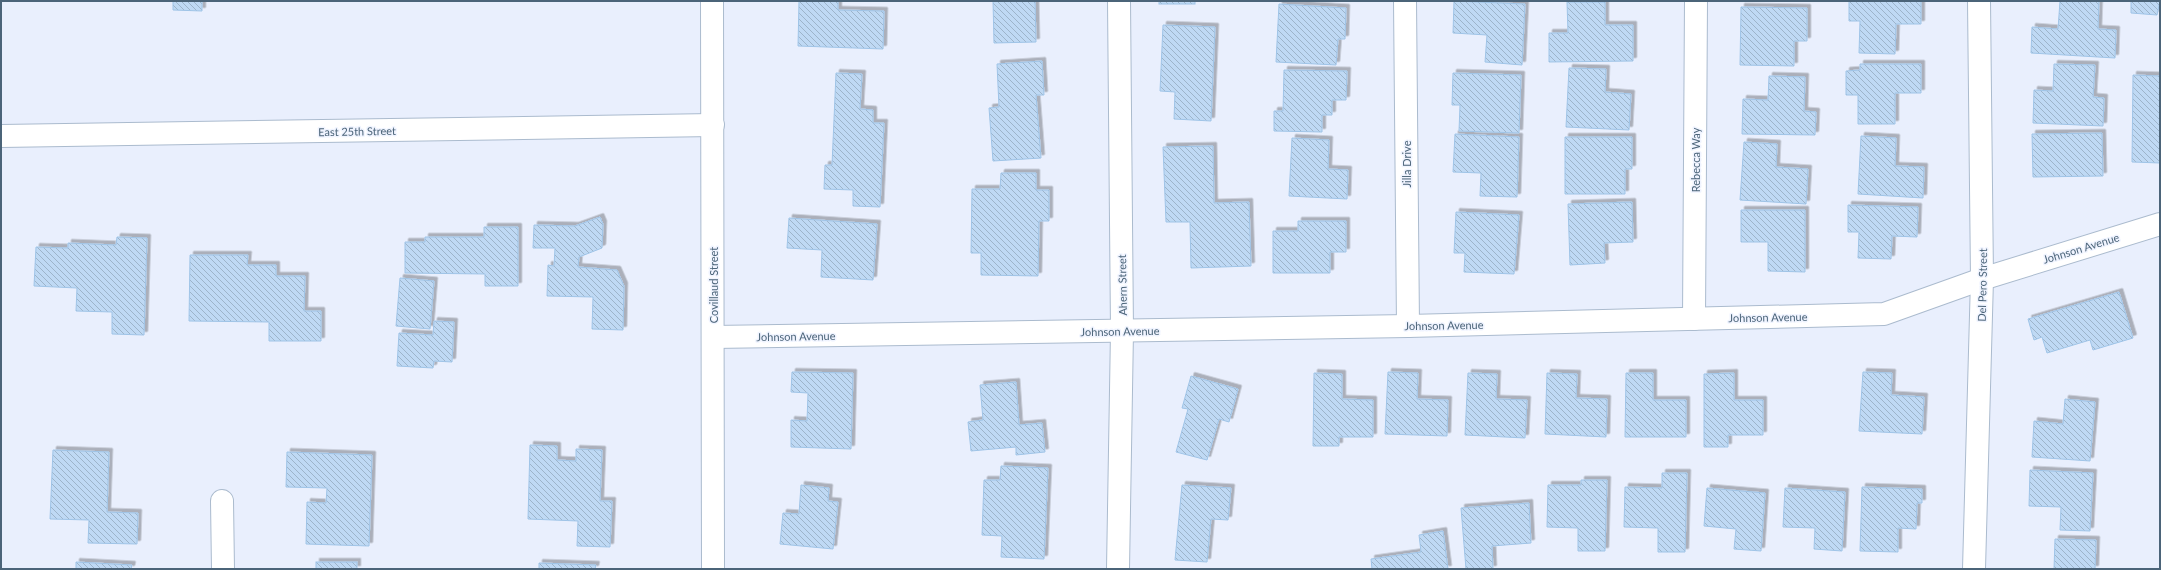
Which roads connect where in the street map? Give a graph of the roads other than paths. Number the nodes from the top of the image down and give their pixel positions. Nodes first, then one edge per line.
1 (712, 1) edge
2 (1119, 1) edge
3 (1405, 1) edge
4 (1696, 1) edge
5 (1979, 1) edge
6 (713, 125) junction
7 (1, 136) edge
8 (2160, 224) edge
9 (1982, 279) junction
10 (1694, 319) junction
11 (1408, 326) junction
12 (1122, 331) junction
13 (713, 337) junction
14 (222, 501) dead end
15 (222, 569) edge
16 (713, 569) edge
17 (1118, 569) edge
18 (1974, 569) edge

1 - 6 street, Covillaud Street
2 - 12 street, Ahern Street
3 - 11 street, Jilla Drive
4 - 10 street, Rebecca Way
5 - 9 street, Del Pero Street
6 - 7 street, East 25th Street
6 - 13 street, Covillaud Street
8 - 9 street, Johnson Avenue
9 - 10 street, Johnson Avenue
9 - 18 street, Del Pero Street
10 - 11 street, Johnson Avenue
11 - 12 street, Johnson Avenue
12 - 13 street, Johnson Avenue
12 - 17 street, Ahern Street
13 - 16 street, Covillaud Street
14 - 15 street

